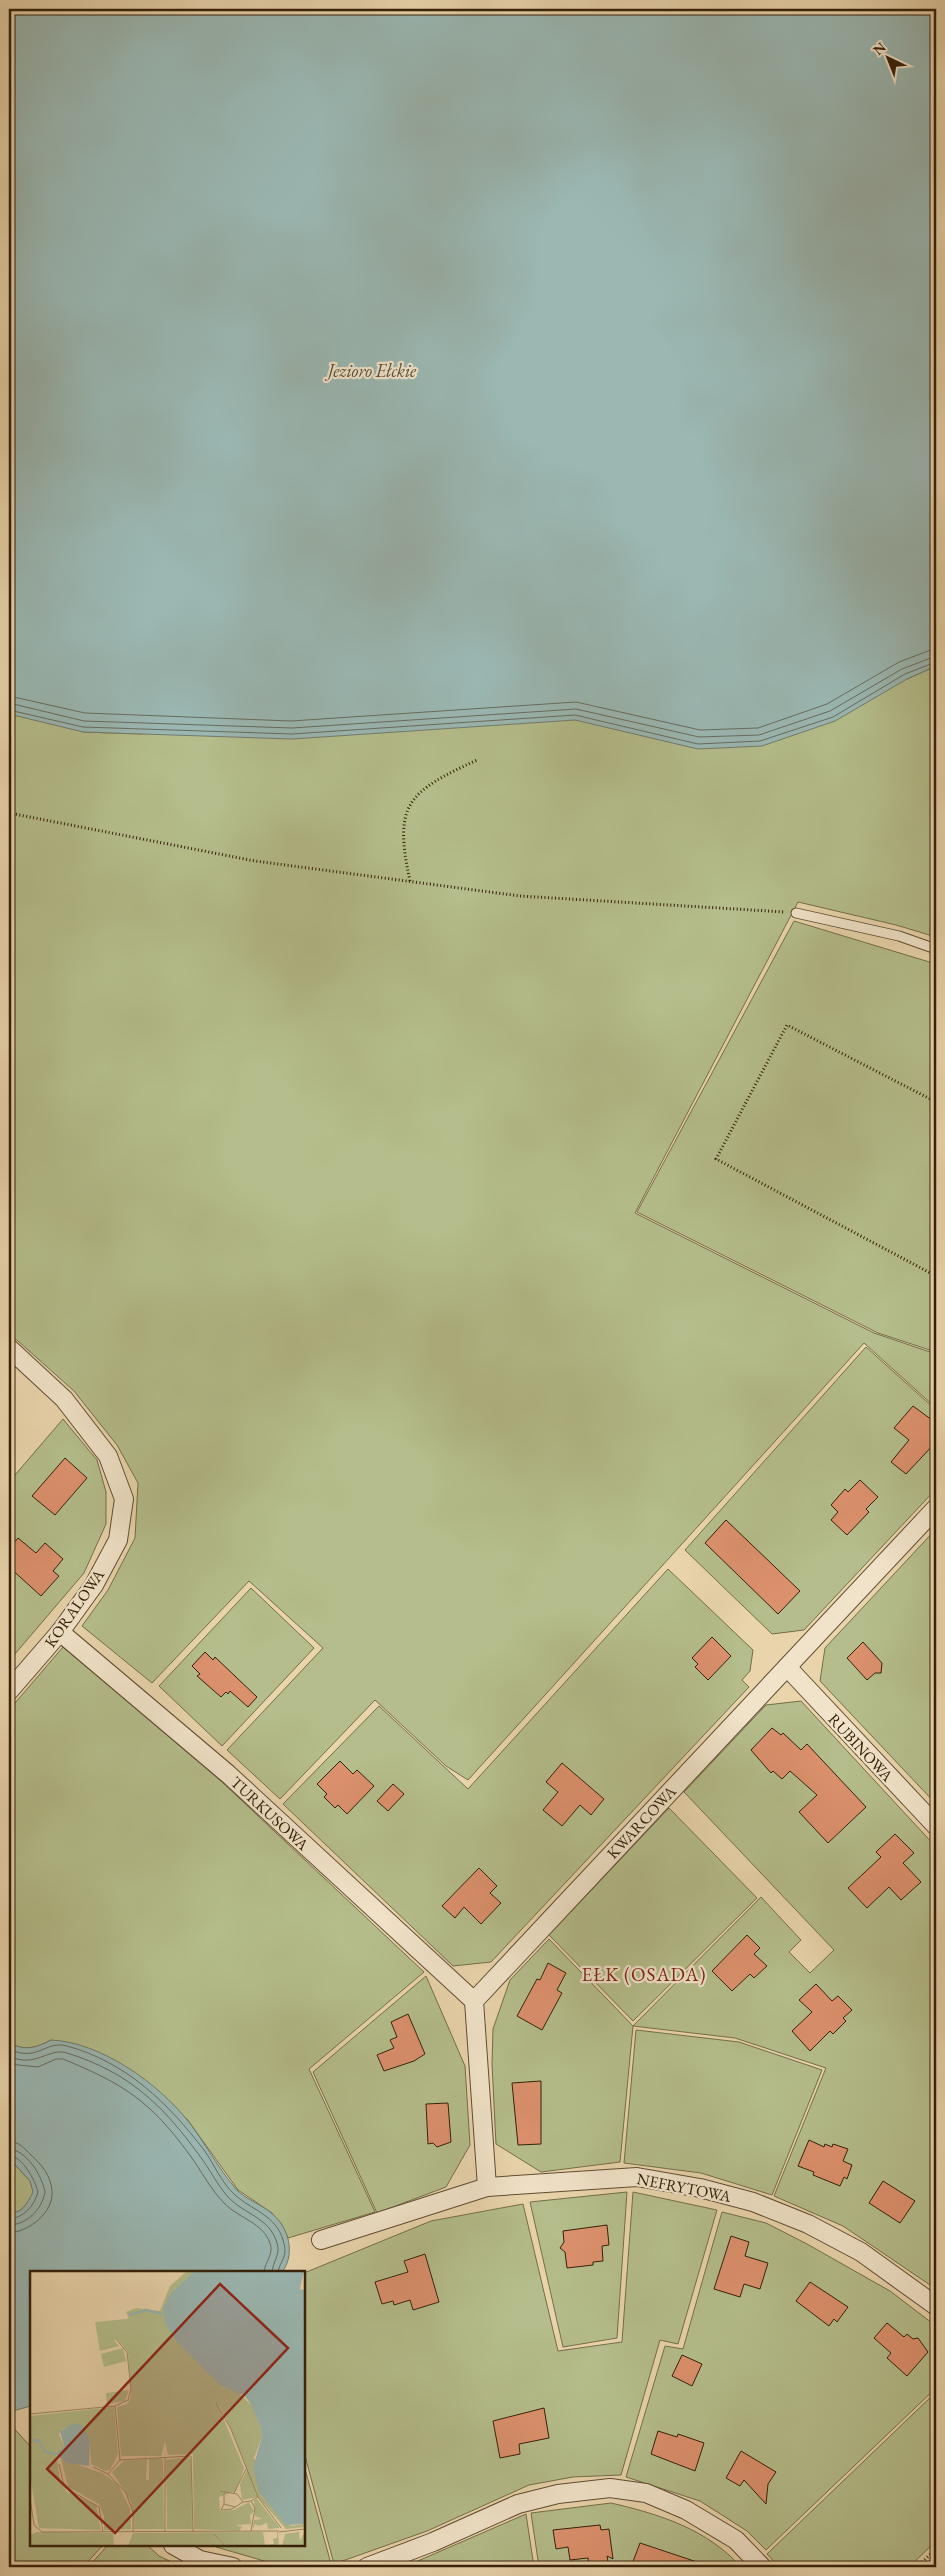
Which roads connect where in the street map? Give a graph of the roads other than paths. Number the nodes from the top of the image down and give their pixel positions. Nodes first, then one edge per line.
1 (796, 913) road end
2 (936, 949) edge
3 (9, 1348) edge
4 (936, 1508) edge
5 (60, 1632) junction
6 (786, 1667) junction
7 (9, 1691) edge
8 (936, 1826) edge
9 (474, 2001) junction
10 (487, 2187) junction
11 (321, 2240) dead end
12 (936, 2306) edge
13 (176, 2546) edge
14 (233, 2567) edge
15 (367, 2567) edge
16 (762, 2567) edge

1 - 2 lane
3 - 5 street, KORALOWA
4 - 6 street, KWARCOWA
5 - 7 street, KORALOWA
5 - 9 street, TURKUSOWA
6 - 8 street, RUBINOWA
6 - 9 street, KWARCOWA
9 - 10 street
10 - 11 street, NEFRYTOWA
10 - 12 street, NEFRYTOWA
13 - 14 street
15 - 16 street

